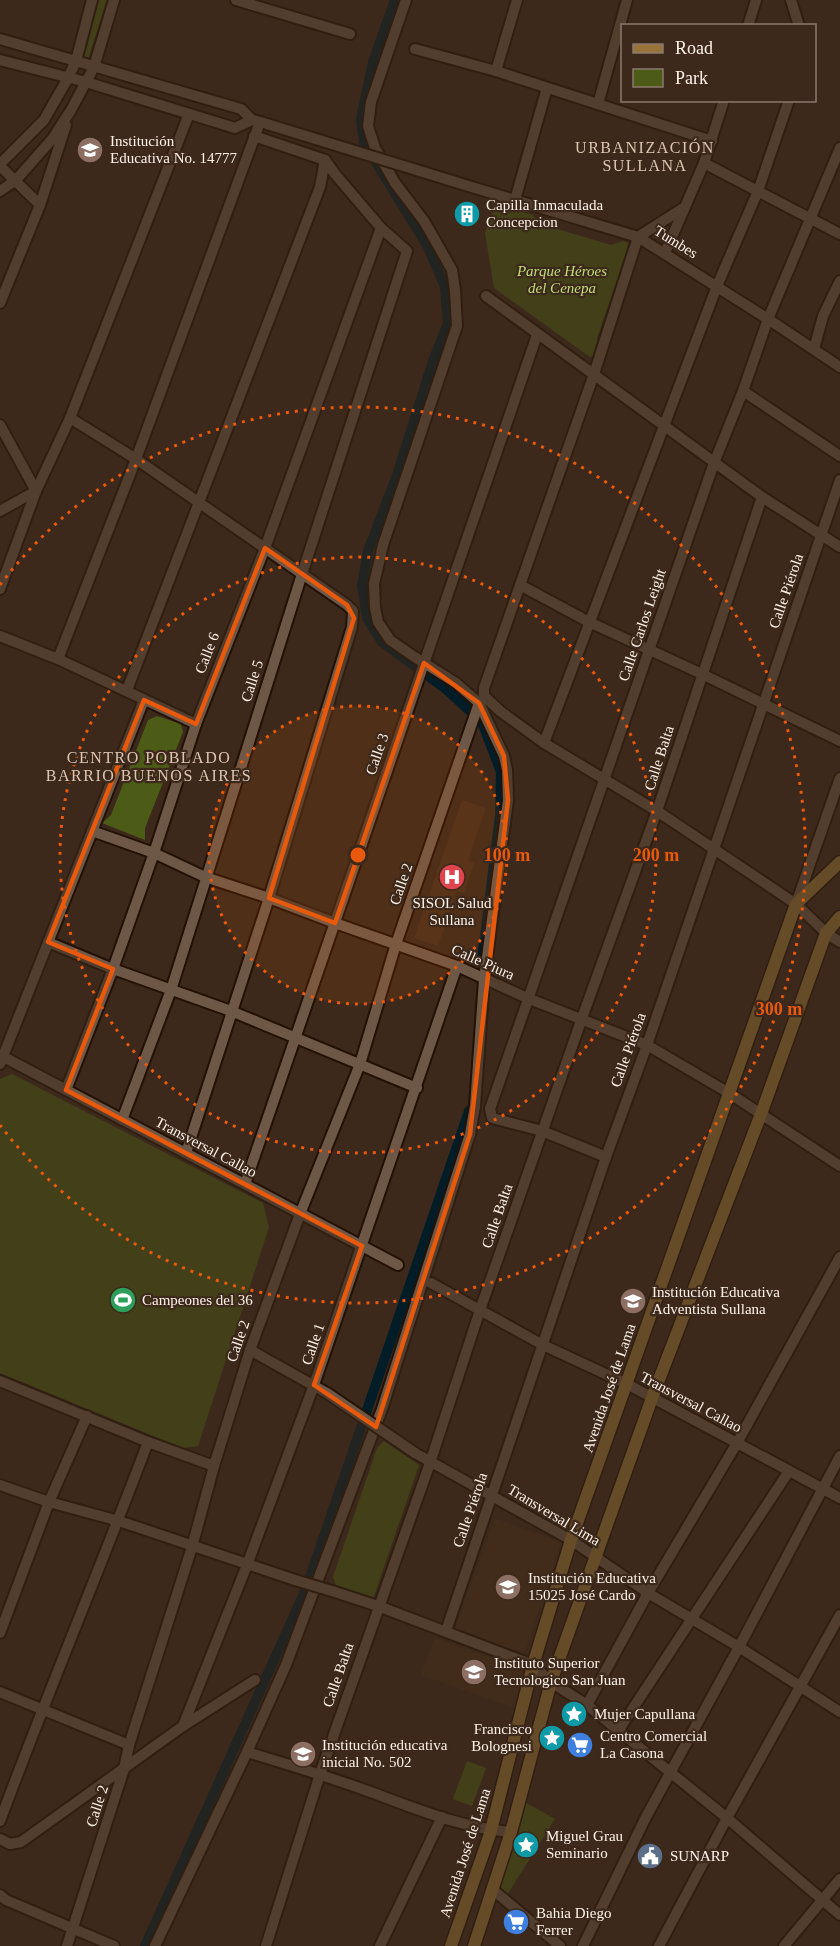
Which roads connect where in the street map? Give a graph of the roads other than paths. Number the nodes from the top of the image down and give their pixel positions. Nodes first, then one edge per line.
1 (92, 0) edge
2 (114, 0) edge
3 (236, 0) edge
4 (406, 0) edge
5 (517, 0) edge
6 (627, 0) edge
7 (756, 0) edge
8 (791, 0) edge
9 (749, 24) edge
10 (798, 24) edge
11 (350, 34) dead end
12 (0, 39) edge
13 (415, 49) dead end
14 (0, 60) edge
15 (76, 61) junction
16 (94, 67) junction
17 (496, 71) junction
18 (68, 78) junction
19 (86, 82) junction
20 (547, 88) junction
21 (723, 102) edge
22 (788, 102) edge
23 (598, 104) junction
24 (71, 110) junction
25 (189, 114) junction
26 (260, 122) junction
27 (254, 136) junction
28 (712, 141) junction
29 (840, 148) edge
30 (325, 160) junction
31 (704, 163) junction
32 (0, 165) edge
33 (16, 180) junction
34 (0, 191) edge
35 (758, 191) junction
36 (515, 200) junction
37 (40, 205) junction
38 (685, 207) junction
39 (810, 219) junction
40 (381, 228) junction
41 (840, 234) edge
42 (638, 237) junction
43 (664, 253) junction
44 (840, 281) edge
45 (717, 286) junction
46 (486, 296) dead end
47 (0, 303) edge
48 (768, 319) junction
49 (537, 335) junction
50 (814, 349) junction
51 (840, 367) edge
52 (594, 374) junction
53 (743, 391) junction
54 (70, 418) junction
55 (0, 425) edge
56 (663, 426) junction
57 (840, 456) edge
58 (136, 459) junction
59 (714, 463) junction
60 (840, 480) edge
61 (36, 492) junction
62 (762, 497) junction
63 (198, 502) junction
64 (0, 511) edge
65 (821, 534) junction
66 (840, 547) edge
67 (265, 548) junction
68 (302, 574) junction
69 (520, 585) junction
70 (0, 589) edge
71 (589, 622) junction
72 (0, 636) edge
73 (649, 650) junction
74 (58, 659) junction
75 (424, 663) junction
76 (702, 674) junction
77 (128, 690) junction
78 (144, 700) junction
79 (479, 703) junction
80 (763, 704) junction
81 (196, 724) junction
82 (840, 741) edge
83 (544, 743) junction
84 (840, 778) edge
85 (606, 780) junction
86 (657, 811) junction
87 (92, 831) junction
88 (714, 849) junction
89 (154, 853) junction
90 (840, 862) edge
91 (205, 877) junction
92 (269, 898) junction
93 (796, 904) junction
94 (840, 917) edge
95 (335, 923) junction
96 (826, 933) junction
97 (48, 942) junction
98 (840, 942) edge
99 (396, 944) junction
100 (457, 966) junction
101 (113, 969) junction
102 (484, 980) junction
103 (171, 990) junction
104 (527, 998) junction
105 (231, 1011) junction
106 (582, 1018) junction
107 (296, 1037) junction
108 (647, 1045) junction
109 (1, 1058) edge
110 (360, 1064) junction
111 (417, 1088) junction
112 (66, 1090) junction
113 (729, 1093) junction
114 (761, 1114) junction
115 (122, 1120) junction
116 (542, 1131) junction
117 (186, 1154) junction
118 (606, 1157) junction
119 (840, 1166) edge
120 (245, 1184) junction
121 (300, 1214) junction
122 (362, 1246) junction
123 (840, 1257) edge
124 (398, 1265) dead end
125 (431, 1283) dead end
126 (480, 1310) junction
127 (543, 1345) junction
128 (250, 1350) junction
129 (0, 1382) edge
130 (627, 1384) junction
131 (314, 1385) junction
132 (652, 1398) junction
133 (87, 1416) junction
134 (148, 1442) junction
135 (736, 1443) junction
136 (840, 1456) edge
137 (430, 1463) junction
138 (214, 1466) junction
139 (789, 1472) junction
140 (0, 1485) edge
141 (823, 1490) junction
142 (491, 1495) junction
143 (840, 1498) edge
144 (49, 1502) junction
145 (119, 1521) junction
146 (571, 1540) junction
147 (192, 1546) junction
148 (596, 1558) junction
149 (247, 1565) junction
150 (648, 1593) junction
151 (378, 1606) junction
152 (840, 1615) edge
153 (693, 1618) junction
154 (446, 1631) junction
155 (0, 1633) edge
156 (739, 1647) junction
157 (533, 1665) junction
158 (255, 1680) dead end
159 (551, 1682) junction
160 (800, 1686) junction
161 (0, 1692) edge
162 (587, 1705) junction
163 (42, 1708) junction
164 (840, 1712) edge
165 (183, 1726) junction
166 (618, 1731) junction
167 (129, 1745) junction
168 (247, 1752) junction
169 (124, 1769) junction
170 (669, 1773) junction
171 (320, 1774) junction
172 (442, 1817) junction
173 (727, 1818) junction
174 (0, 1821) edge
175 (491, 1830) junction
176 (511, 1832) junction
177 (0, 1839) edge
178 (840, 1879) edge
179 (492, 1889) junction
180 (0, 1895) edge
181 (822, 1900) junction
182 (840, 1916) edge
183 (73, 1929) junction
184 (67, 1946) edge
185 (114, 1946) edge
186 (155, 1946) edge
187 (266, 1946) edge
188 (380, 1946) edge
189 (451, 1946) edge
190 (474, 1946) edge
191 (560, 1946) edge
192 (583, 1946) edge
193 (659, 1946) edge
194 (784, 1946) edge

1 - 15 street
2 - 16 street
3 - 11 street
4 - 75 street
5 - 17 street
6 - 23 street
7 - 9 street
8 - 10 street
12 - 15 street
13 - 17 street
14 - 18 street
15 - 16 street
15 - 18 street
16 - 19 street
16 - 26 street
17 - 20 street
18 - 19 street
18 - 32 street
19 - 24 street
19 - 25 street
20 - 23 street
20 - 36 street
21 - 28 street
22 - 35 street
23 - 28 street
24 - 33 street
24 - 37 street
25 - 26 street
25 - 54 street
26 - 27 street
26 - 36 street, Tumbes, bridge
27 - 30 street
27 - 58 street
28 - 31 street
29 - 39 street, Calle Carlos Leight
30 - 40 street
30 - 63 street
31 - 35 street
31 - 38 street
32 - 33 street
33 - 34 street
33 - 37 street
35 - 39 street
35 - 45 street
36 - 42 street, Tumbes
37 - 47 street
38 - 42 street
38 - 43 street
39 - 41 street
39 - 48 street, Calle Carlos Leight
40 - 67 street, Calle 6
40 - 68 street, Calle 5
42 - 43 street, Tumbes
42 - 52 street
43 - 45 street, Tumbes
44 - 50 street
45 - 48 street, Tumbes
45 - 56 street
46 - 49 street
48 - 50 street, Tumbes
48 - 53 street, Calle Carlos Leight
49 - 52 street
49 - 75 street, Calle 3
50 - 51 street, Tumbes
52 - 56 street
52 - 69 street
53 - 57 street
53 - 59 street, Calle Carlos Leight
54 - 58 street
54 - 61 street
55 - 61 street
56 - 59 street
56 - 71 street
58 - 63 street
58 - 74 street
59 - 62 street
59 - 73 street, Calle Carlos Leight
60 - 65 street, Calle Piérola
61 - 64 street
61 - 70 street
62 - 65 street
62 - 76 street, Calle Balta
63 - 67 street
63 - 77 street
65 - 66 street
65 - 80 street, Calle Piérola
67 - 68 street
67 - 81 street, Calle 6
68 - 91 street, Calle 5
68 - 92 street
69 - 71 street
69 - 83 street
71 - 73 street
71 - 83 street
72 - 74 street
73 - 76 street
73 - 85 street, Calle Carlos Leight
74 - 77 street
75 - 79 street
75 - 95 street, Calle 3
76 - 80 street
76 - 86 street, Calle Balta
77 - 78 street
78 - 81 street
78 - 87 street
79 - 99 street, Calle 2
79 - 102 street
80 - 82 street
80 - 88 street, Calle Piérola
81 - 89 street, Calle 6
83 - 85 street
84 - 93 street
85 - 86 street
85 - 104 street, Calle Carlos Leight
86 - 88 street
86 - 106 street, Calle Balta
87 - 89 street, Calle Piura
87 - 97 street
88 - 93 street
88 - 108 street, Calle Piérola
89 - 91 street, Calle Piura
89 - 101 street, Calle 6
90 - 93 main road, Avenida José de Lama
91 - 92 street, Calle Piura
91 - 103 street, Calle 5
92 - 95 street, Calle Piura
92 - 105 street
93 - 96 street
93 - 113 main road, Avenida José de Lama
94 - 96 main road
95 - 99 street, Calle Piura
95 - 107 street, Calle 3
96 - 98 street
96 - 114 main road
97 - 101 street
97 - 109 street
99 - 100 street, Calle Piura
99 - 110 street, Calle 2
100 - 102 street, Calle Piura
100 - 111 street, Calle 1
101 - 103 street
101 - 112 street, Calle 6
102 - 104 street, Calle Piura
102 - 168 street
103 - 105 street
103 - 115 street, Calle 5
104 - 106 street, Calle Piura
104 - 116 street, Calle Carlos Leight
105 - 107 street
105 - 117 street
106 - 108 street, Calle Piura
106 - 116 street, Calle Balta
107 - 110 street
107 - 120 street, Calle 3
108 - 113 street, Calle Piura
108 - 118 street, Calle Piérola
109 - 112 street, Transversal Callao
110 - 111 street
110 - 121 street, Calle 2
111 - 122 street, Calle 1
112 - 115 street, Transversal Callao
113 - 114 street, Calle Piura
113 - 130 main road, Avenida José de Lama
114 - 119 street, Calle Piura
114 - 132 main road
115 - 117 street, Transversal Callao
116 - 118 street
116 - 126 street, Calle Balta
117 - 120 street, Transversal Callao
118 - 127 street, Calle Piérola
120 - 121 street, Transversal Callao
121 - 122 street, Transversal Callao
121 - 128 street, Calle 2
122 - 124 street, Transversal Callao
122 - 131 street, Calle 1
123 - 135 street
125 - 126 street, Transversal Callao
126 - 127 street, Transversal Callao
126 - 137 street, Calle Balta
127 - 130 street, Transversal Callao
127 - 142 street, Calle Piérola
128 - 131 street, Transversal Lima
128 - 138 street, Calle 2
129 - 133 street
130 - 132 street, Transversal Callao
130 - 146 main road, Avenida José de Lama
131 - 137 street, Transversal Lima, bridge
131 - 149 street, Calle 1
132 - 135 street, Transversal Callao
132 - 148 main road
133 - 134 street
133 - 144 street
134 - 138 street
134 - 145 street
135 - 139 street, Transversal Callao
135 - 150 street
136 - 141 street
137 - 142 street, Transversal Lima
137 - 151 street, Calle Balta
138 - 147 street, Calle 2
139 - 141 street, Transversal Callao
139 - 153 street
140 - 144 street
141 - 143 street, Transversal Callao
141 - 156 street
142 - 146 street, Transversal Lima
142 - 154 street, Calle Piérola
144 - 145 street
144 - 155 street
145 - 147 street
145 - 163 street
146 - 148 street, Transversal Lima
146 - 157 main road, Avenida José de Lama
147 - 149 street
147 - 167 street, Calle 2
148 - 150 street, Transversal Lima
148 - 159 main road
149 - 151 street, bridge
149 - 165 street, Calle 1
150 - 153 street, Transversal Lima
150 - 162 street
151 - 154 street
151 - 171 street, Calle Balta
152 - 160 street
153 - 156 street, Transversal Lima
153 - 166 street
154 - 157 street
156 - 160 street, Transversal Lima
156 - 170 street
157 - 159 street
157 - 175 main road, Avenida José de Lama
158 - 165 street
159 - 162 street
159 - 176 main road
160 - 164 street, Transversal Lima
160 - 173 street
161 - 163 street
162 - 166 street
163 - 167 street
163 - 174 street
165 - 169 street
166 - 170 street
167 - 169 street, Calle 2
168 - 171 street
168 - 186 street
169 - 177 street
169 - 183 street, Calle 2
170 - 173 street
170 - 192 street
171 - 172 street
171 - 187 street, Calle Balta
172 - 175 street
172 - 188 street
173 - 181 street
173 - 193 street
175 - 176 street
175 - 189 main road, Avenida José de Lama
176 - 179 main road
178 - 181 street
179 - 190 main road
179 - 191 street
180 - 183 street
181 - 182 street
181 - 194 street
183 - 184 street, Calle 2
183 - 185 street

